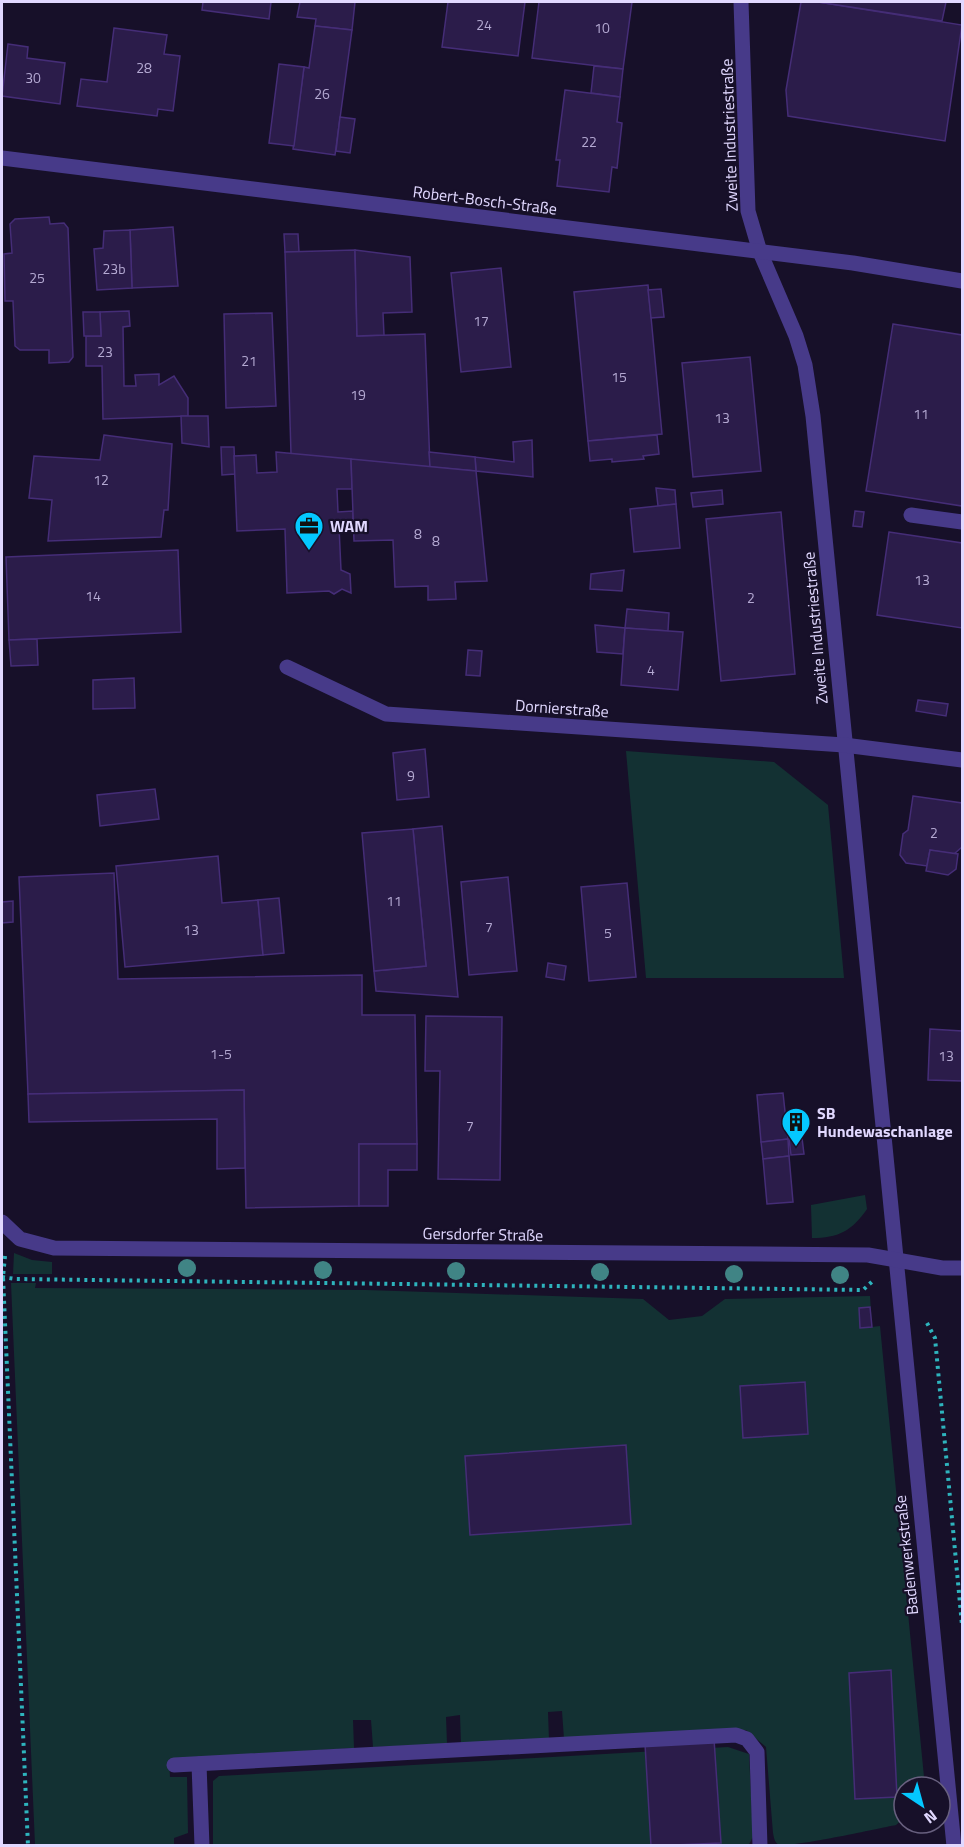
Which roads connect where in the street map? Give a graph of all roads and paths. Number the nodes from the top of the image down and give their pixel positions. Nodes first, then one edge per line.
1 (741, 2) edge
2 (2, 158) edge
3 (760, 252) junction
4 (963, 282) edge
5 (912, 515) dead end
6 (963, 522) edge
7 (287, 667) dead end
8 (844, 745) junction
9 (963, 760) edge
10 (4, 1225) edge
11 (894, 1261) junction
12 (963, 1268) edge
13 (2, 1277) edge
14 (3, 1293) edge
15 (925, 1319) dead end
16 (963, 1625) edge
17 (199, 1764) junction
18 (174, 1765) dead end
19 (28, 1845) edge
20 (202, 1845) edge
21 (760, 1845) edge
22 (954, 1845) edge

1 - 3 street, Zweite Industriestraße
2 - 3 street, Robert-Bosch-Straße
3 - 4 street, Robert-Bosch-Straße
3 - 8 street, Zweite Industriestraße
5 - 6 street
7 - 8 street, Dornierstraße
8 - 9 street, Dornierstraße
8 - 11 street, Zweite Industriestraße
10 - 11 street, Gersdorfer Straße
10 - 13 path
11 - 12 street, Gersdorfer Straße
11 - 13 path
11 - 22 street, Badenwerkstraße
13 - 14 path
14 - 19 path
15 - 16 path
17 - 18 street
17 - 20 street
17 - 21 street

